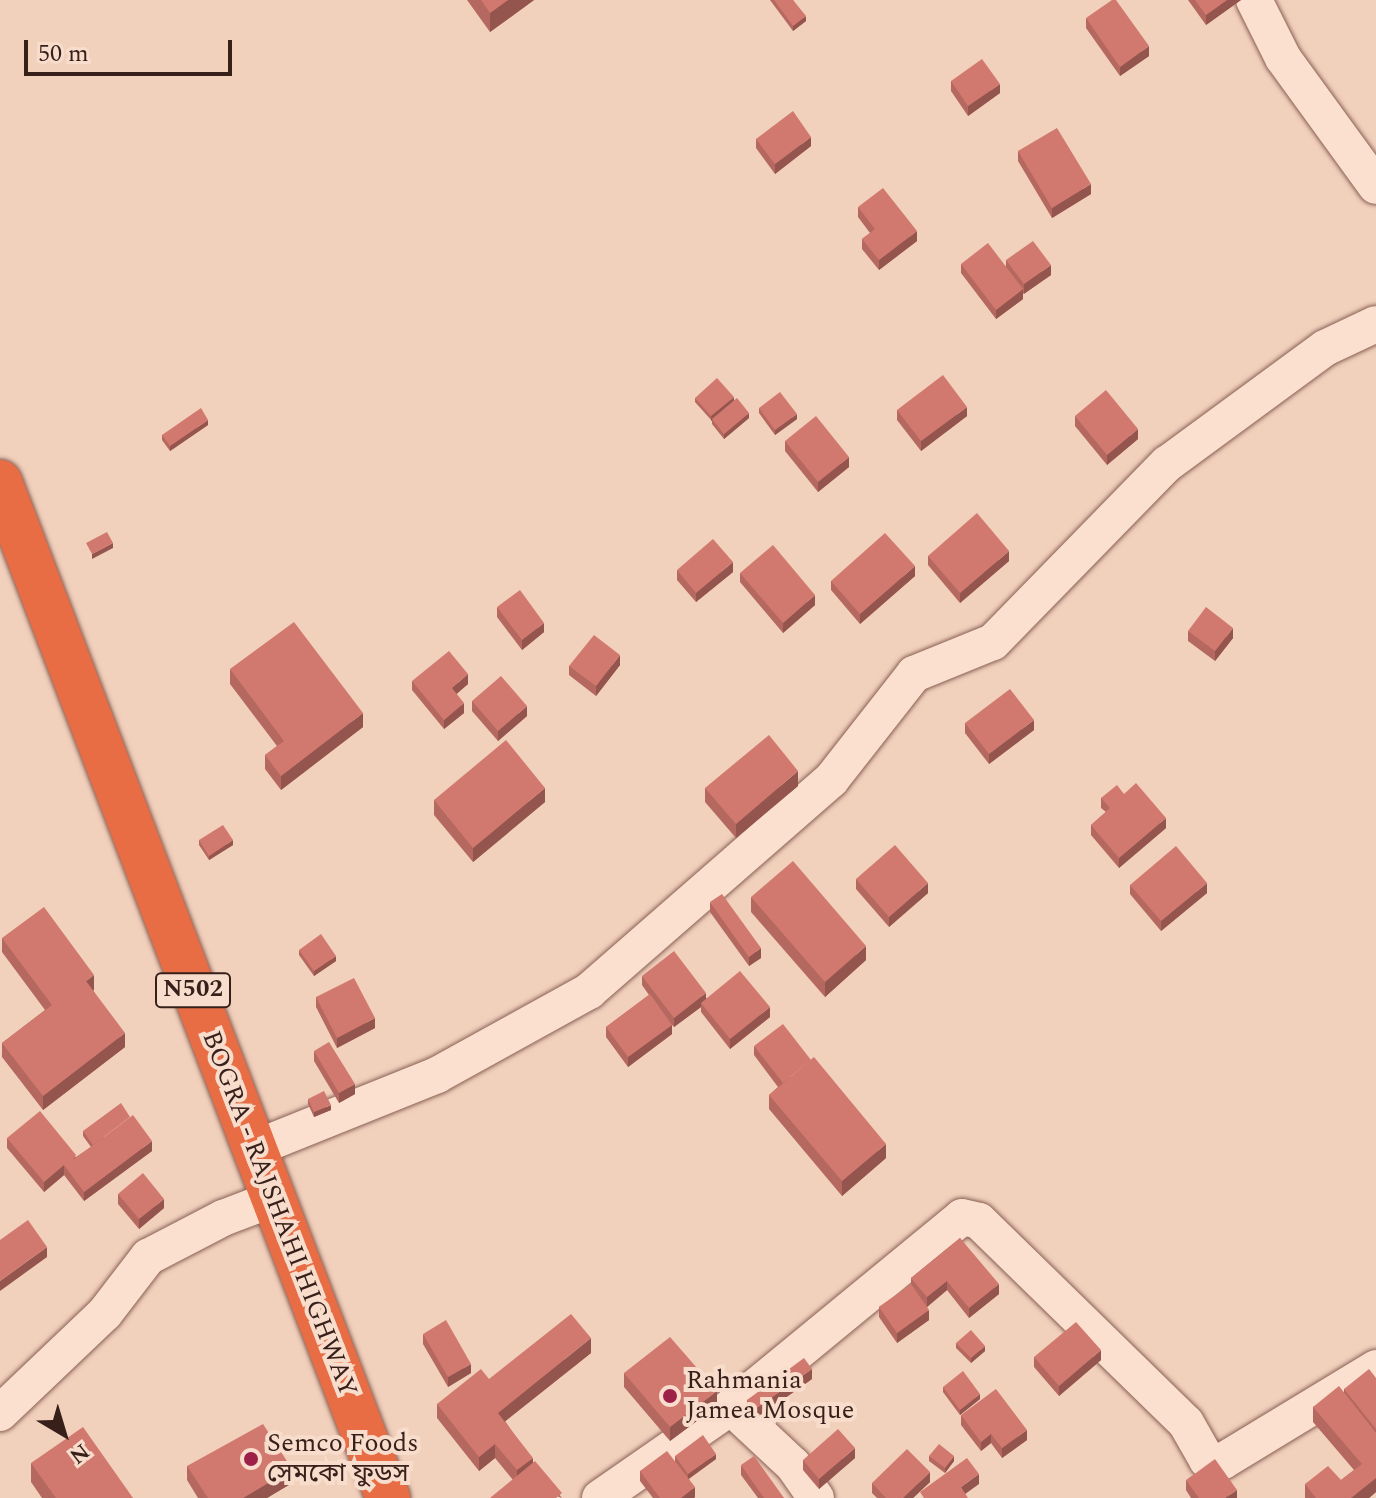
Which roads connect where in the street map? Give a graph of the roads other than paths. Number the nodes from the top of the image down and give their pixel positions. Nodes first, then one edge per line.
1 (1254, 0) edge
2 (1376, 186) edge
3 (1376, 324) edge
4 (0, 482) edge
5 (253, 1149) junction
6 (273, 1199) junction
7 (1376, 1368) edge
8 (731, 1407) junction
9 (0, 1413) edge
10 (388, 1498) edge
11 (600, 1498) edge
12 (816, 1498) edge

1 - 2 street
3 - 5 street
4 - 5 highway, BOGRA - RAJSHAHI HIGHWAY / N502
5 - 6 highway, BOGRA - RAJSHAHI HIGHWAY / N502
6 - 9 street
6 - 10 highway, BOGRA - RAJSHAHI HIGHWAY / N502
7 - 8 street
8 - 11 street
8 - 12 street

